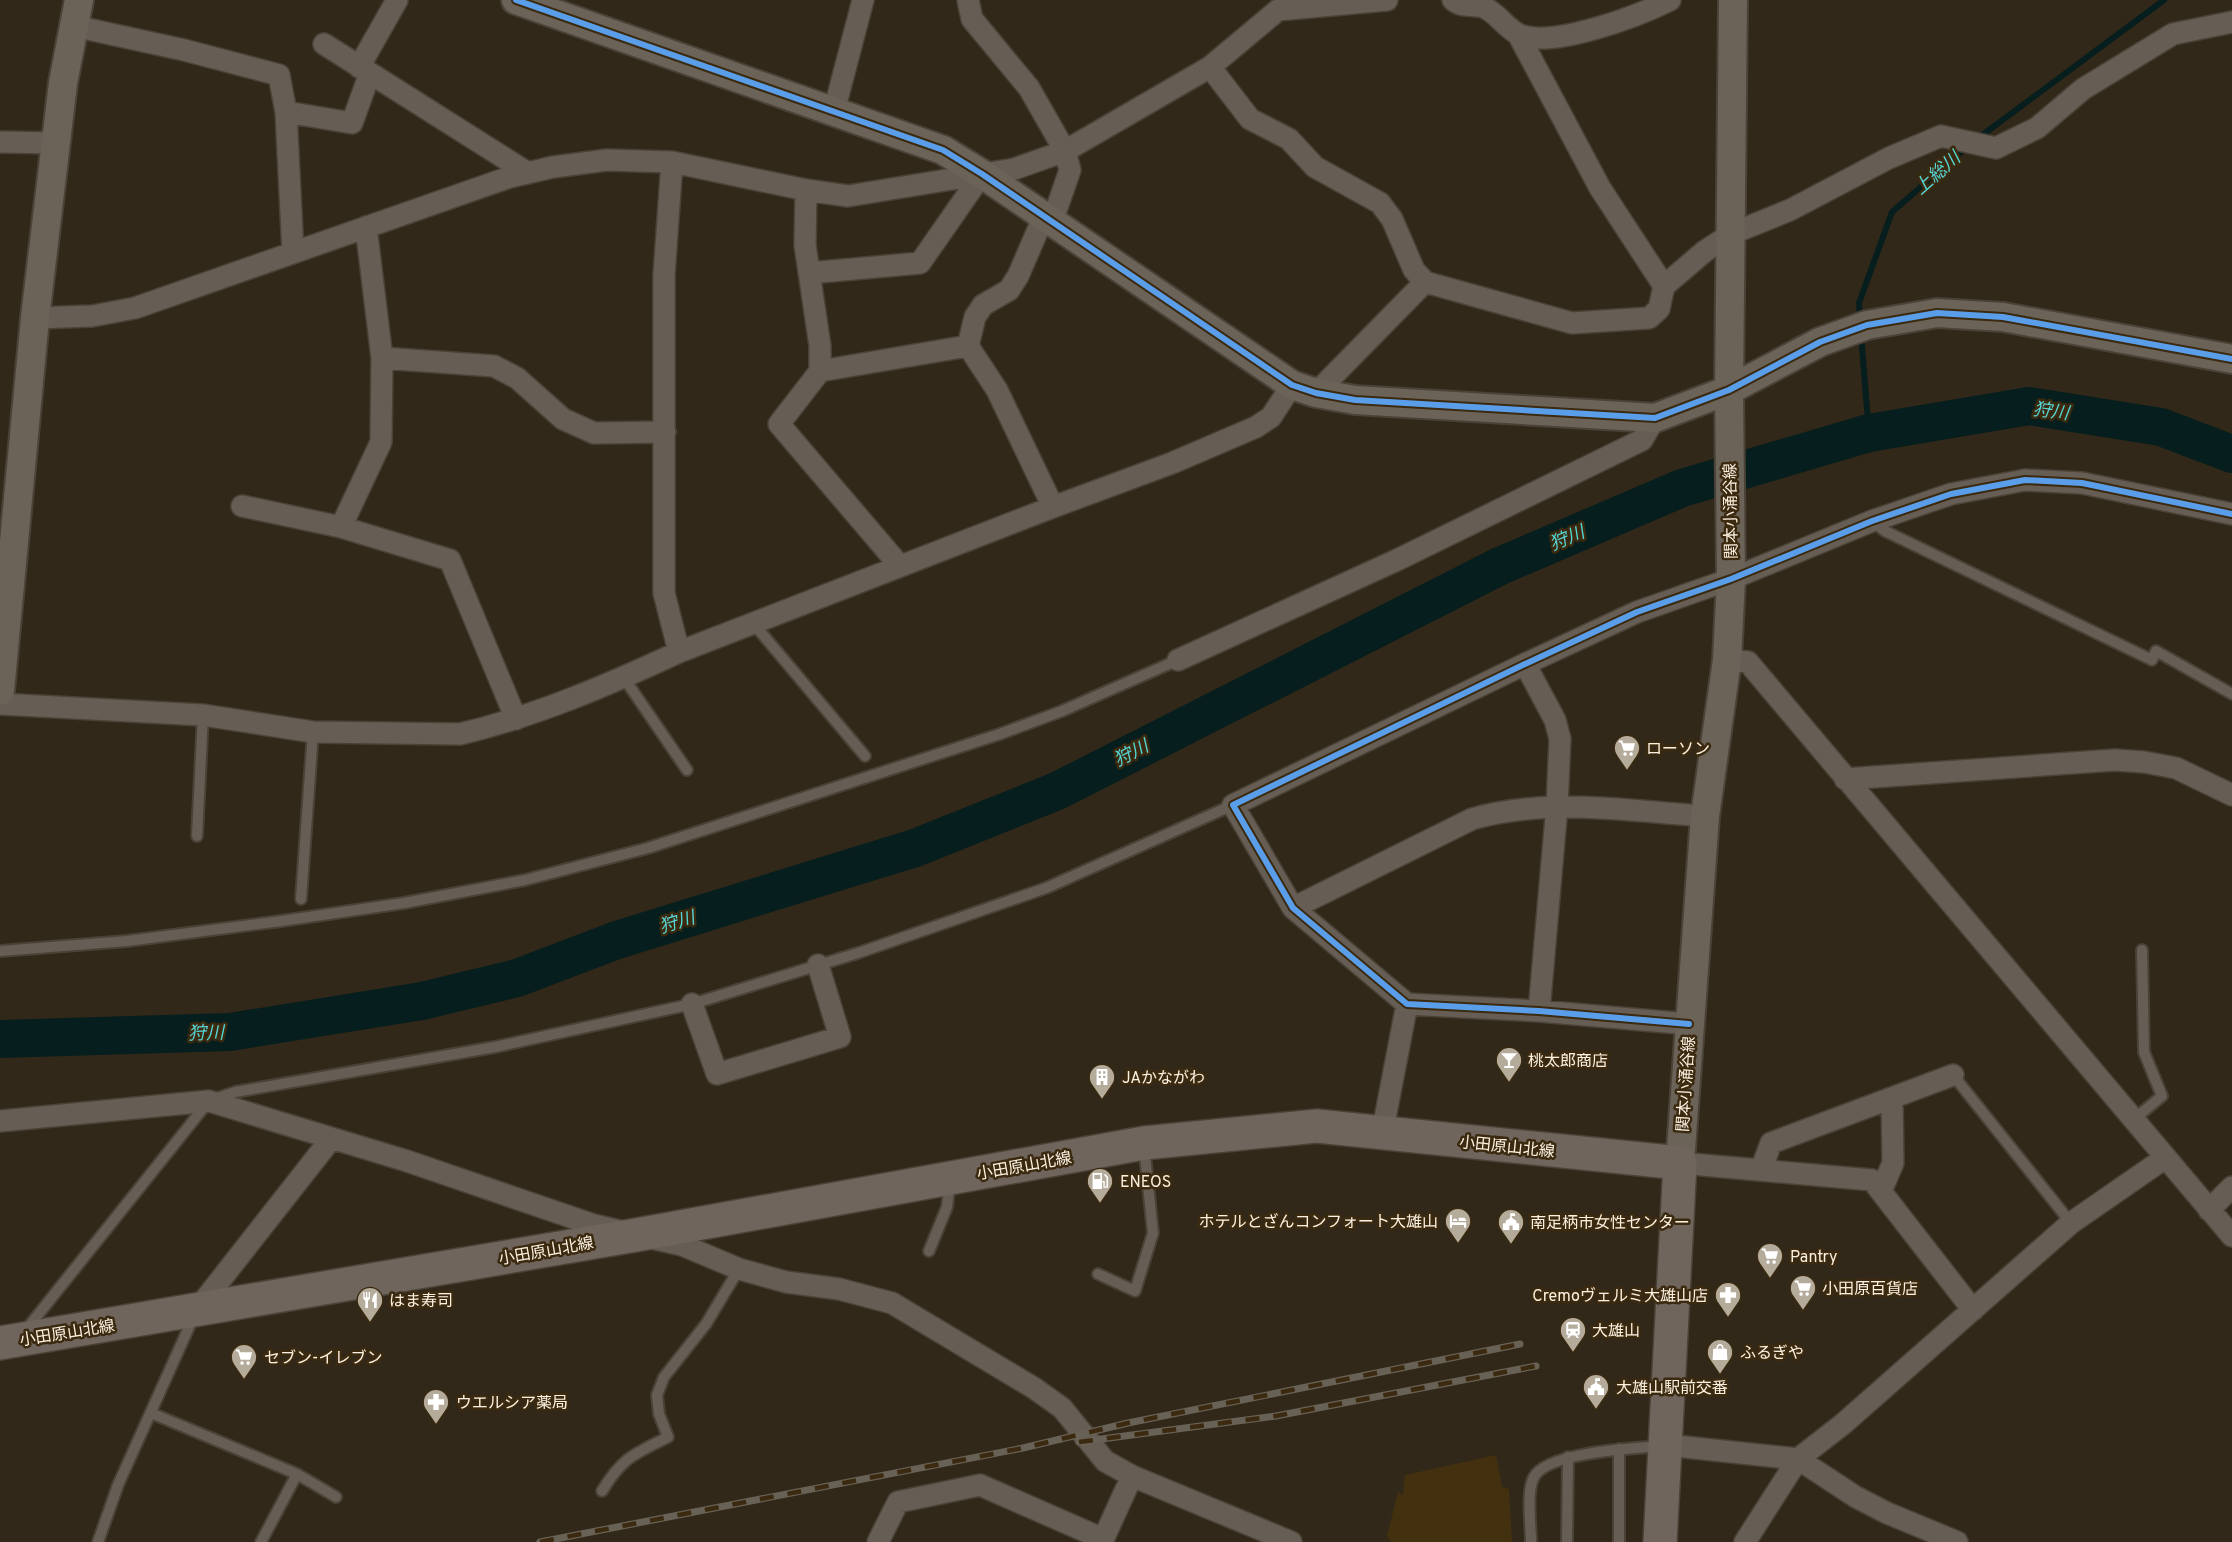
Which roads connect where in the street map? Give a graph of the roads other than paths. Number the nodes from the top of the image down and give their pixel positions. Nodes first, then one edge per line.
1 (397, 0) edge
2 (516, 0) edge
3 (862, 0) edge
4 (968, 0) edge
5 (1387, 0) edge
6 (1453, 0) edge
7 (1670, 0) edge
8 (1733, 0) edge
9 (1490, 4) edge
10 (77, 13) edge
11 (2232, 22) edge
12 (1518, 34) junction
13 (324, 44) dead end
14 (1210, 67) junction
15 (364, 70) junction
16 (834, 111) junction
17 (286, 112) junction
18 (0, 142) edge
19 (56, 143) junction
20 (1065, 151) junction
21 (672, 162) junction
22 (528, 173) junction
23 (982, 174) junction
24 (806, 190) junction
25 (1048, 219) junction
26 (366, 228) junction
27 (1731, 234) junction
28 (293, 253) junction
29 (809, 273) junction
30 (1425, 282) junction
31 (1664, 286) junction
32 (35, 318) junction
33 (968, 346) junction
34 (382, 358) junction
35 (2232, 359) edge
36 (819, 371) junction
37 (1304, 389) junction
38 (1729, 403) junction
39 (1655, 418) junction
40 (665, 432) junction
41 (242, 506) dead end
42 (1053, 507) junction
43 (2232, 514) edge
44 (1872, 521) junction
45 (341, 527) junction
46 (900, 566) junction
47 (1731, 573) junction
48 (753, 624) junction
49 (679, 652) junction
50 (1178, 660) joint
51 (1727, 660) junction
52 (1525, 664) junction
53 (624, 678) junction
54 (0, 691) edge
55 (2232, 694) edge
56 (0, 704) edge
57 (202, 715) junction
58 (516, 719) junction
59 (313, 732) junction
60 (865, 756) dead end
61 (687, 770) dead end
62 (1845, 779) junction
63 (2232, 795) edge
64 (1233, 805) junction
65 (1557, 806) junction
66 (1705, 816) junction
67 (197, 836) dead end
68 (301, 899) dead end
69 (1293, 908) junction
70 (2142, 950) dead end
71 (0, 951) edge
72 (818, 965) junction
73 (692, 1004) junction
74 (1407, 1004) junction
75 (1539, 1011) junction
76 (1689, 1024) junction
77 (1953, 1075) joint
78 (1892, 1098) junction
79 (209, 1101) junction
80 (0, 1120) edge
81 (2133, 1120) junction
82 (1382, 1134) junction
83 (331, 1139) junction
84 (1144, 1143) junction
85 (2165, 1158) junction
86 (1680, 1163) junction
87 (1761, 1170) junction
88 (950, 1178) junction
89 (2232, 1187) edge
90 (1881, 1191) junction
91 (2209, 1210) junction
92 (2071, 1223) junction
93 (636, 1235) junction
94 (2232, 1236) edge
95 (929, 1251) dead end
96 (739, 1269) junction
97 (1098, 1274) dead end
98 (1973, 1310) junction
99 (196, 1311) junction
100 (8, 1342) edge
101 (151, 1413) junction
102 (1666, 1445) junction
103 (1619, 1449) junction
104 (1568, 1457) junction
105 (1798, 1459) junction
106 (297, 1474) junction
107 (1132, 1476) junction
108 (602, 1491) dead end
109 (336, 1497) dead end
110 (1102, 1540) edge
111 (1945, 1540) edge
112 (880, 1541) edge
113 (98, 1542) edge
114 (261, 1542) edge
115 (1291, 1542) edge
116 (1531, 1542) edge
117 (1567, 1542) edge
118 (1619, 1542) edge
119 (1660, 1542) edge
120 (1745, 1542) edge

1 - 15 street
2 - 16 street
3 - 16 street
4 - 20 street
5 - 14 street
6 - 9 street
7 - 12 street
8 - 27 street, 関本小涌谷線
9 - 12 street
10 - 17 street
10 - 19 street
11 - 27 street
12 - 31 street
13 - 15 street
14 - 20 street
14 - 30 street
15 - 17 street
15 - 22 street
16 - 23 street
17 - 28 street
18 - 19 street
19 - 32 street
20 - 23 street
20 - 25 street
21 - 22 street
21 - 24 street
21 - 40 street
22 - 26 street
23 - 24 street
23 - 25 street
23 - 29 street
24 - 29 street
25 - 33 street
25 - 37 street
26 - 28 street
26 - 34 street
27 - 31 street
27 - 38 street, 関本小涌谷線
28 - 32 street
29 - 36 street
30 - 31 street
30 - 37 street
32 - 54 street
33 - 36 street
33 - 42 street
34 - 40 street
34 - 45 street
35 - 38 street
36 - 46 street
37 - 39 street
37 - 42 street
38 - 39 street
38 - 47 street, 関本小涌谷線
39 - 50 street
40 - 49 street
41 - 45 street
42 - 46 street
43 - 44 street
44 - 47 street
44 - 55 lane
45 - 58 street
46 - 48 street
47 - 51 street, 関本小涌谷線
47 - 52 street
48 - 49 street
48 - 60 lane
49 - 53 street
50 - 71 lane
51 - 62 street
51 - 66 street, 関本小涌谷線
52 - 64 street
52 - 65 street
53 - 58 street
53 - 61 lane
56 - 57 street
57 - 59 street
57 - 67 lane
58 - 59 street
59 - 68 lane
62 - 63 street
62 - 81 street
64 - 69 street
64 - 72 lane
65 - 66 street
65 - 69 street
65 - 75 street
66 - 76 street, 関本小涌谷線
69 - 74 street
70 - 81 lane
72 - 73 lane
72 - 73 street
73 - 79 lane
74 - 75 street
74 - 82 street
75 - 76 street
76 - 86 street, 関本小涌谷線
77 - 78 street
77 - 92 lane
78 - 87 street
78 - 90 street
79 - 80 street
79 - 83 street
79 - 100 lane
81 - 85 street
82 - 84 main road, 小田原山北線
82 - 86 main road, 小田原山北線
83 - 93 street
83 - 99 street
84 - 88 main road, 小田原山北線
84 - 97 lane
85 - 91 street
85 - 92 street
86 - 87 street
86 - 102 main road
87 - 90 street
88 - 93 main road, 小田原山北線
88 - 95 lane
89 - 91 street
90 - 98 street
91 - 94 street
92 - 98 street
93 - 96 street
93 - 99 main road, 小田原山北線
96 - 107 street
96 - 108 lane
98 - 105 street
99 - 100 main road, 小田原山北線
99 - 101 lane
101 - 106 lane
101 - 113 lane
102 - 103 lane
102 - 105 street
102 - 119 main road
103 - 104 lane
103 - 118 lane
104 - 116 lane
104 - 117 lane
105 - 111 street
105 - 120 street
106 - 109 lane
106 - 114 lane
107 - 110 street
107 - 115 street
110 - 112 street

